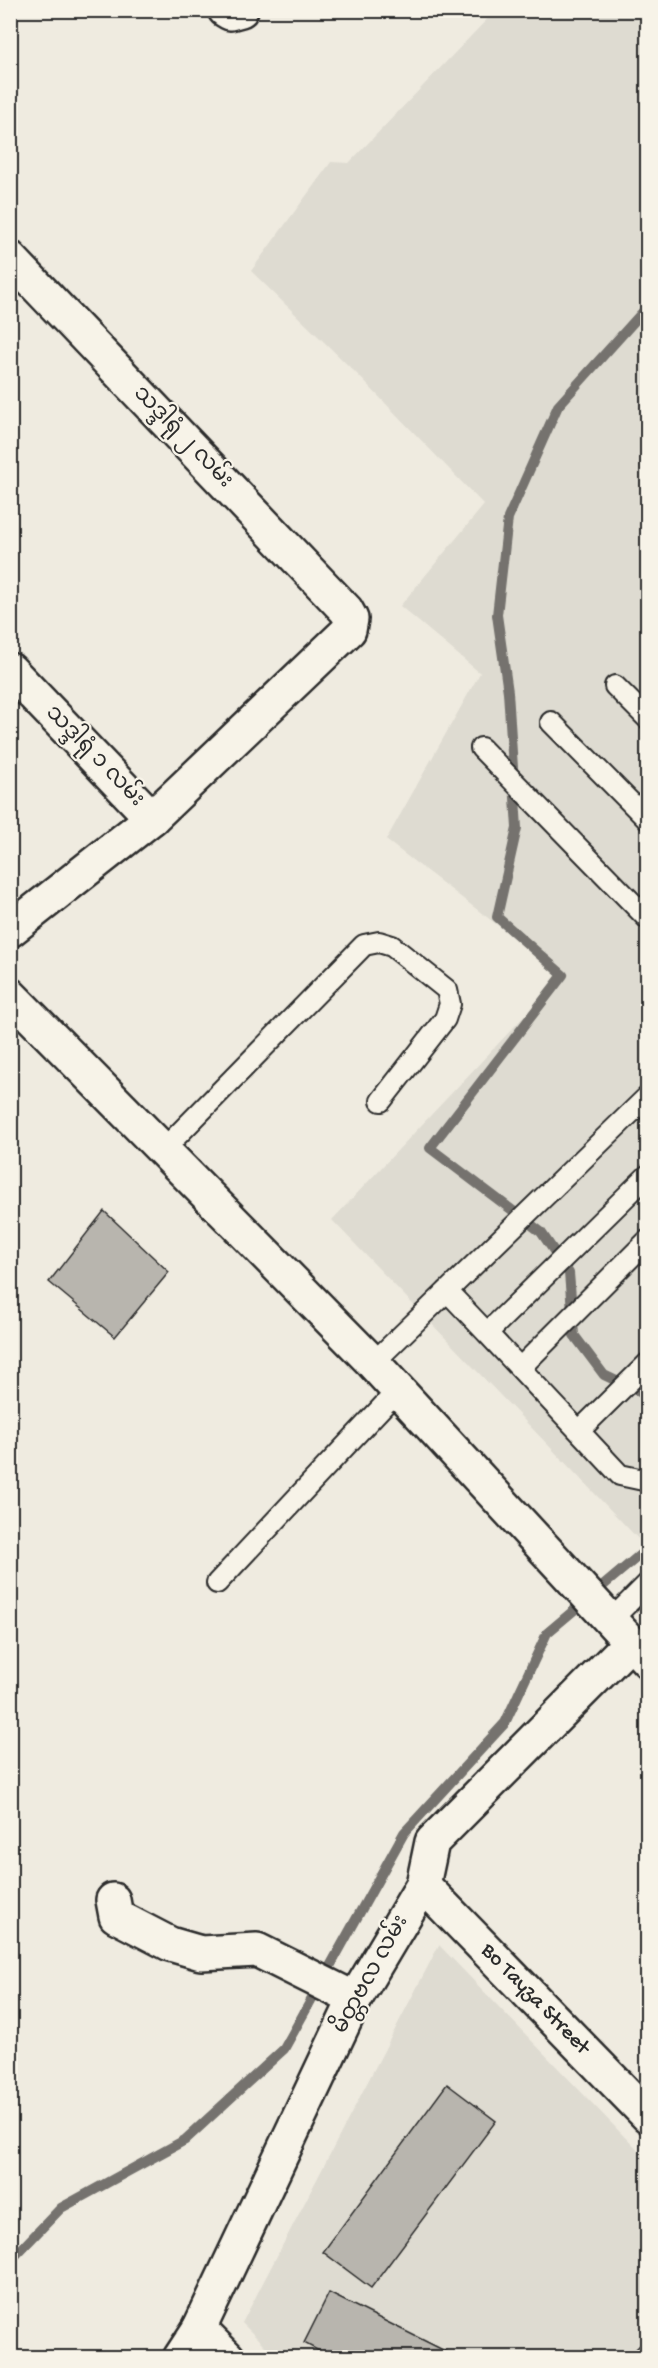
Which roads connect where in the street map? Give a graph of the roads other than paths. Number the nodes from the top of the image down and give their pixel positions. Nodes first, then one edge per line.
1 (10, 258) edge
2 (10, 670) edge
3 (615, 686) dead end
4 (648, 719) edge
5 (551, 722) dead end
6 (480, 748) dead end
7 (152, 818) junction
8 (648, 820) edge
9 (648, 919) edge
10 (10, 930) edge
11 (10, 995) edge
12 (648, 1096) edge
13 (381, 1101) dead end
14 (162, 1151) junction
15 (648, 1175) edge
16 (648, 1240) edge
17 (447, 1291) junction
18 (487, 1333) junction
19 (373, 1363) junction
20 (648, 1363) edge
21 (520, 1368) junction
22 (398, 1390) junction
23 (579, 1431) junction
24 (648, 1480) edge
25 (217, 1583) dead end
26 (648, 1583) edge
27 (629, 1642) edge
28 (423, 1885) junction
29 (112, 1900) dead end
30 (342, 1993) junction
31 (648, 2116) edge
32 (199, 2329) junction
33 (180, 2358) edge
34 (228, 2358) edge

1 - 7 street, သဒ္ဒါရုံ ၂ လမ်း
2 - 7 street, သဒ္ဒါရုံ ၁ လမ်း
3 - 4 lane
5 - 8 lane
6 - 9 lane
7 - 10 street
11 - 14 street
12 - 17 lane
13 - 14 lane
14 - 19 street
15 - 18 lane
16 - 21 lane
17 - 18 lane
17 - 19 lane
18 - 21 lane
19 - 22 street
20 - 23 lane
21 - 23 lane
22 - 25 lane
22 - 27 street
23 - 24 lane
26 - 27 lane
27 - 28 street, မိတ္တဗလ လမ်း
28 - 30 street, မိတ္တဗလ လမ်း
28 - 31 street, Bo Tayza Street
29 - 30 street
30 - 32 street, မိတ္တဗလ လမ်း
32 - 33 street, မိတ္တဗလ လမ်း
32 - 34 street

